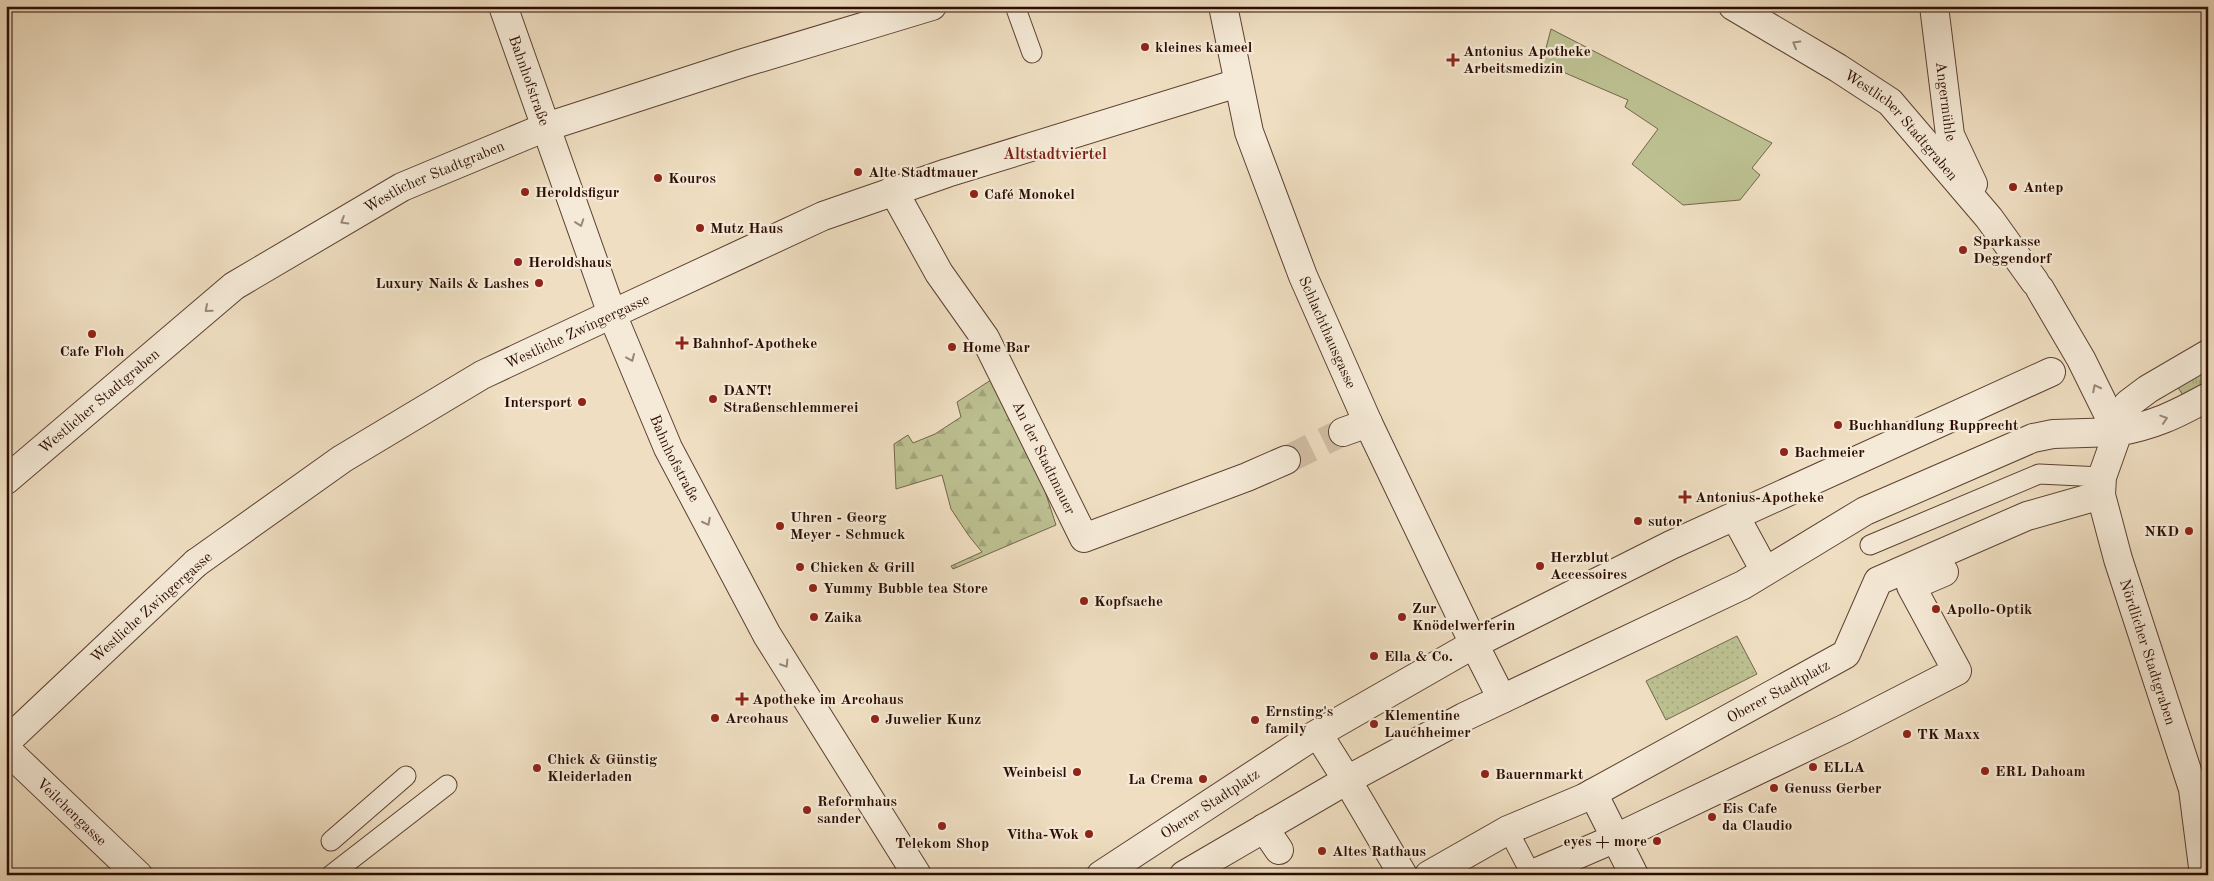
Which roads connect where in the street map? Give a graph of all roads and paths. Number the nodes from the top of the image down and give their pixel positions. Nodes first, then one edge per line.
1 (503, 6) edge
2 (932, 6) edge
3 (1015, 6) edge
4 (1223, 6) edge
5 (1734, 6) edge
6 (1934, 6) edge
7 (1032, 53) dead end
8 (1238, 83) junction
9 (546, 127) junction
10 (893, 190) junction
11 (1989, 218) junction
12 (612, 314) junction
13 (2208, 354) edge
14 (2051, 372) dead end
15 (2208, 397) edge
16 (1368, 422) junction
17 (1343, 432) tunnel mouth
18 (2117, 432) junction
19 (1286, 460) tunnel mouth
20 (6, 480) edge
21 (2102, 486) junction
22 (1735, 516) junction
23 (2046, 529) dead end
24 (1870, 545) dead end
25 (1765, 571) junction
26 (1474, 644) junction
27 (1502, 699) junction
28 (1318, 734) junction
29 (6, 742) edge
30 (6, 749) edge
31 (406, 776) dead end
32 (1347, 780) junction
33 (447, 785) dead end
34 (1593, 793) junction
35 (1264, 828) junction
36 (1508, 830) junction
37 (1616, 838) junction
38 (331, 842) dead end
39 (1279, 850) dead end
40 (1531, 874) edge
41 (138, 875) edge
42 (331, 875) edge
43 (917, 875) edge
44 (1101, 875) edge
45 (1184, 875) edge
46 (1403, 875) edge
47 (1429, 875) edge
48 (1634, 875) edge
49 (2204, 875) edge

1 - 9 street, Bahnhofstraße
2 - 9 street, Westlicher Stadtgraben
3 - 7 lane
4 - 8 street, Schlachthausgasse
11 -> 5 street, Westlicher Stadtgraben
6 - 11 street, Angermühle
8 - 10 street, Westliche Zwingergasse
8 - 16 street, Schlachthausgasse
9 -> 12 street, Bahnhofstraße
9 -> 20 street, Westlicher Stadtgraben
10 - 12 street, Westliche Zwingergasse
10 - 19 street, An der Stadtmauer
18 -> 11 street, Westlicher Stadtgraben
12 - 29 street, Westliche Zwingergasse
12 -> 43 street, Bahnhofstraße
13 - 18 street
14 - 22 street, Oberer Stadtplatz
18 -> 15 street
16 - 17 street
16 - 26 street, Schlachthausgasse
18 - 21 street
18 - 25 street
21 - 24 lane
21 - 34 street, Oberer Stadtplatz
21 - 49 street, Nördlicher Stadtgraben
22 - 25 street
22 - 26 street, Oberer Stadtplatz
23 - 37 street
25 - 27 street
26 - 27 street
26 - 28 street, Oberer Stadtplatz
27 - 32 street
28 - 32 street
28 - 44 street, Oberer Stadtplatz
30 - 41 street, Veilchengasse
31 - 38 lane
32 - 35 street
32 - 46 street
33 - 42 lane
34 - 36 street, Oberer Stadtplatz
34 - 37 street
35 - 39 street
35 - 45 street
36 - 40 lane
36 - 47 street, Oberer Stadtplatz
37 - 40 street
37 - 48 street

